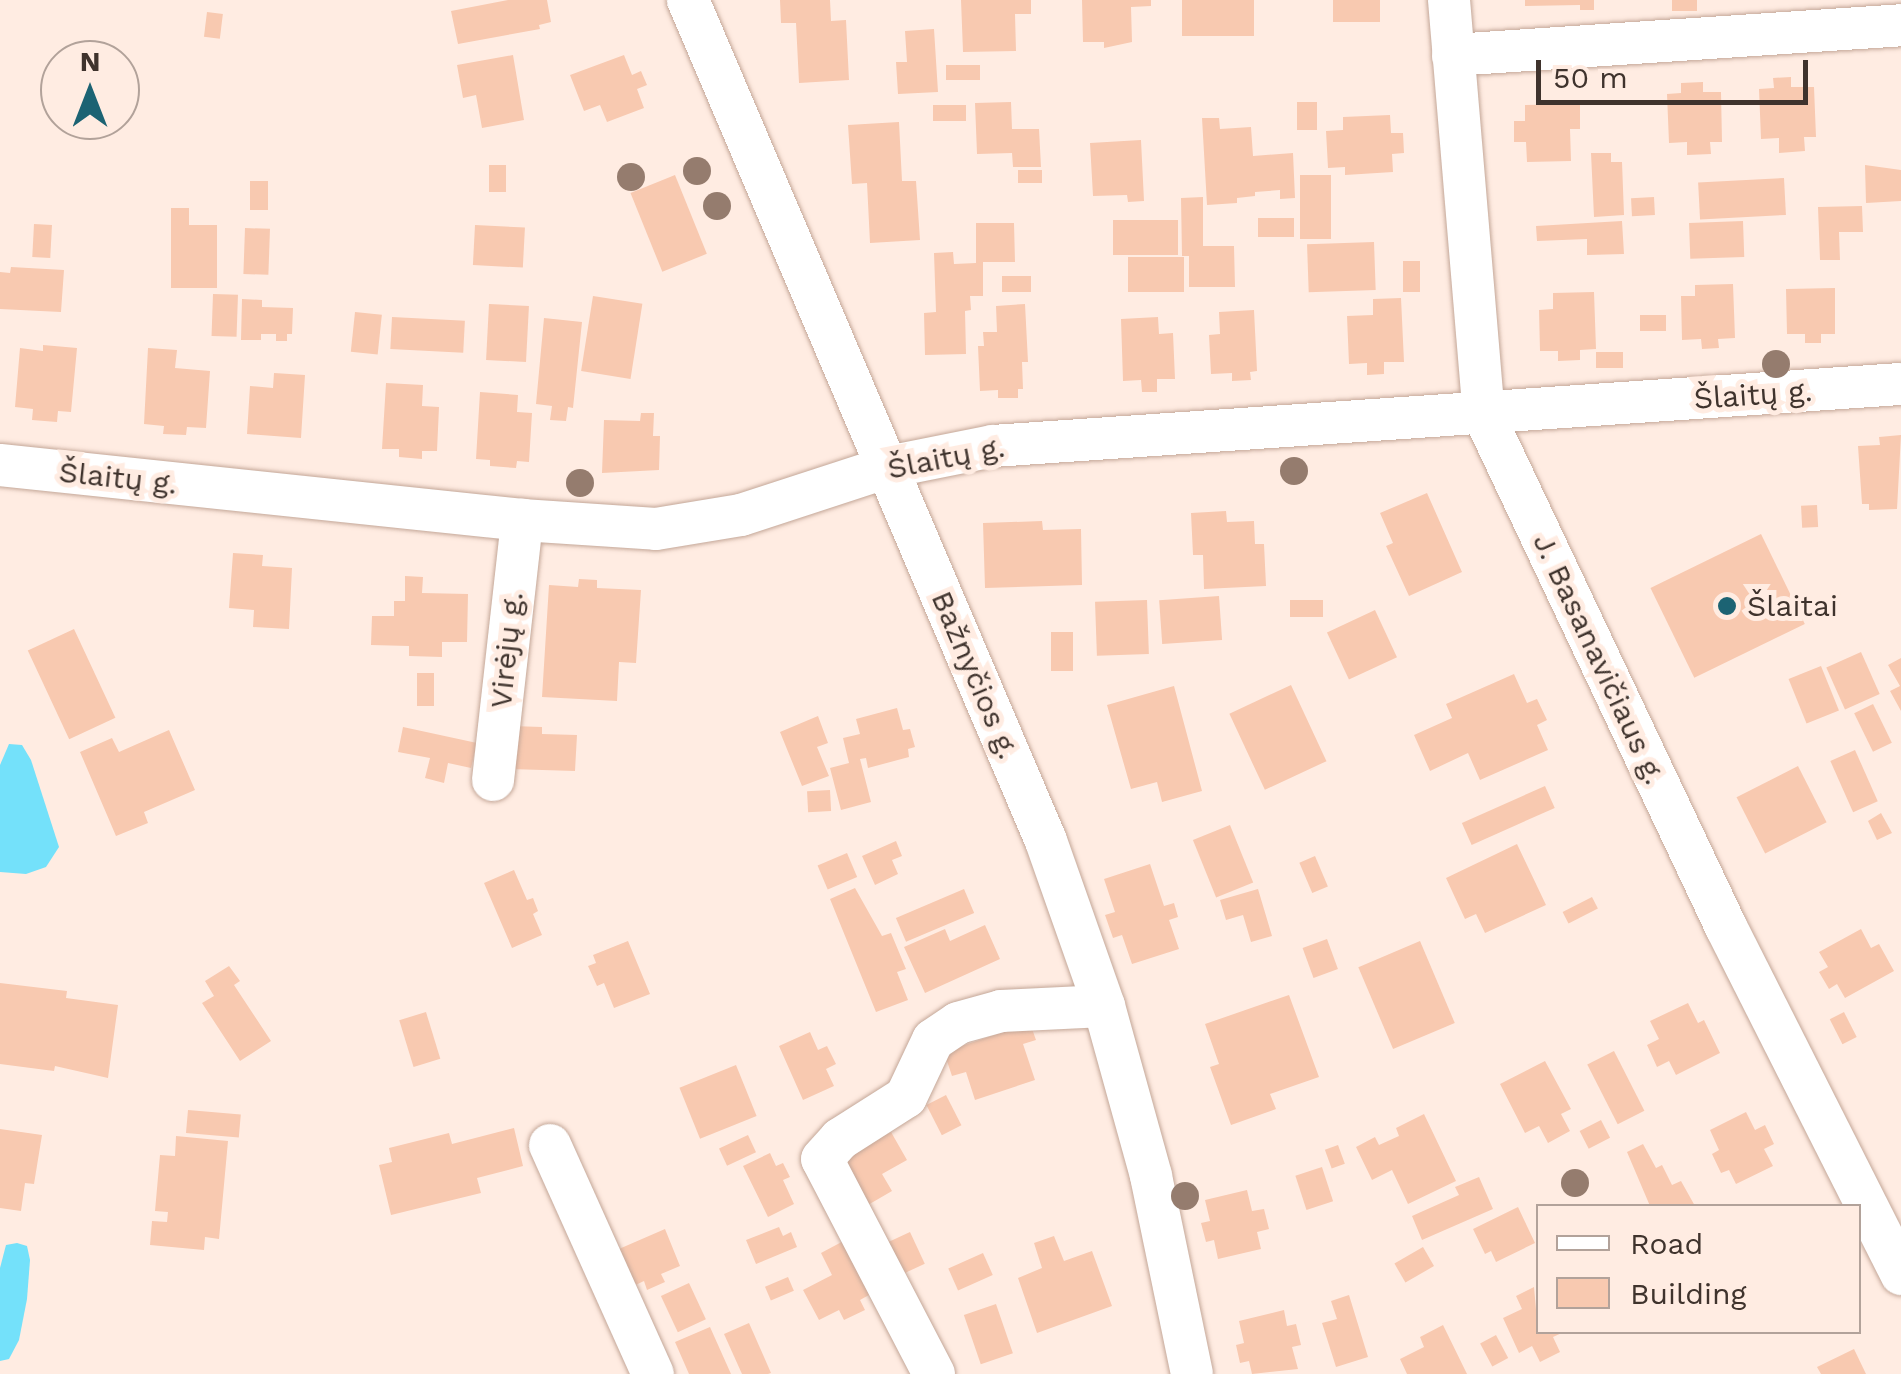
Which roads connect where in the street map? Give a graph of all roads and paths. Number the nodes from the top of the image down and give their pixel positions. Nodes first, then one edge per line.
1 (688, 0) edge
2 (1449, 0) edge
3 (1901, 25) edge
4 (1453, 54) junction
5 (1901, 384) edge
6 (1484, 415) junction
7 (0, 465) edge
8 (888, 467) junction
9 (522, 520) junction
10 (493, 780) dead end
11 (1104, 1006) junction
12 (550, 1145) dead end
13 (1901, 1274) edge
14 (653, 1374) edge
15 (934, 1374) edge
16 (1192, 1374) edge

1 - 8 street, Bažnyčios g.
2 - 4 street, J. Basanavičiaus g.
3 - 4 street
4 - 6 street, J. Basanavičiaus g.
5 - 6 street, Šlaitų g.
6 - 8 street, Šlaitų g.
6 - 13 street, J. Basanavičiaus g.
7 - 9 street, Šlaitų g.
8 - 9 street, Šlaitų g.
8 - 11 street, Bažnyčios g.
9 - 10 street, Virėjų g.
11 - 15 street
11 - 16 street, Bažnyčios g.
12 - 14 street

